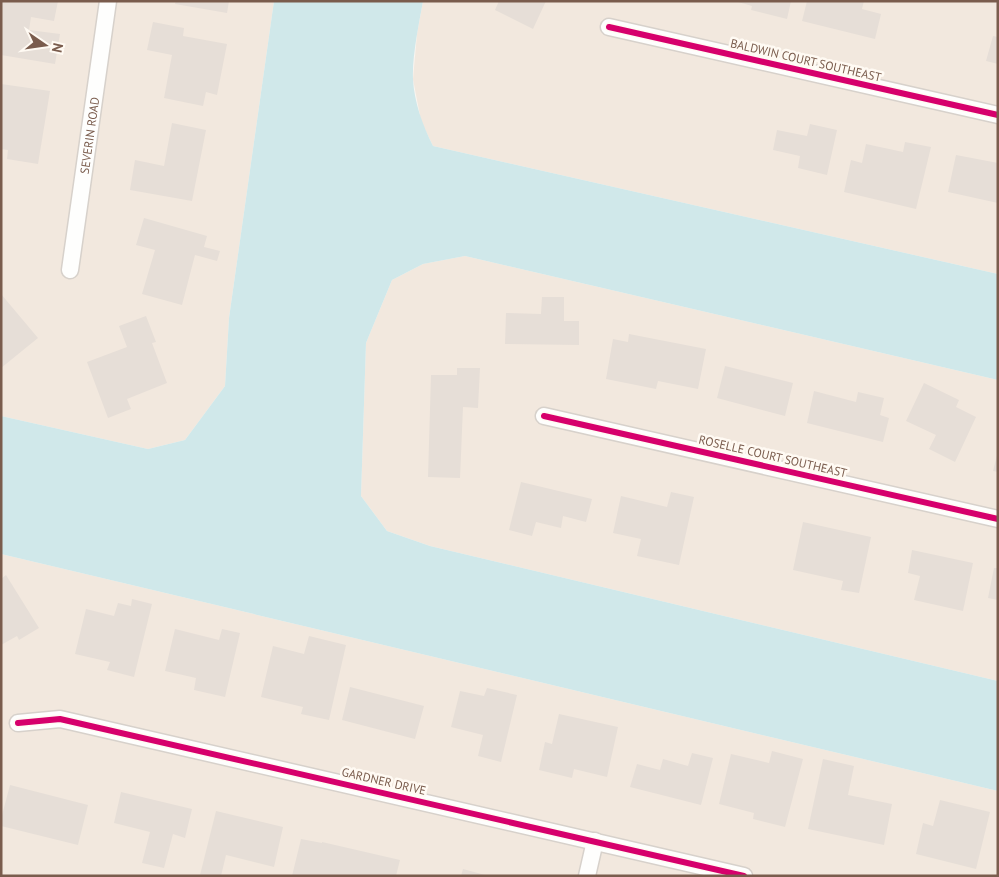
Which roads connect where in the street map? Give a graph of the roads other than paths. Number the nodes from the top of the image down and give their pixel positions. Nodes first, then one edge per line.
1 (108, 1) edge
2 (609, 27) dead end
3 (998, 115) edge
4 (70, 270) dead end
5 (544, 416) dead end
6 (998, 519) edge
7 (18, 723) dead end
8 (595, 841) junction
9 (587, 876) edge
10 (744, 876) edge

1 - 4 street, SEVERIN ROAD
2 - 3 street, BALDWIN COURT SOUTHEAST
5 - 6 street, ROSELLE COURT SOUTHEAST
7 - 8 street, GARDNER DRIVE
8 - 9 street
8 - 10 street, GARDNER DRIVE

